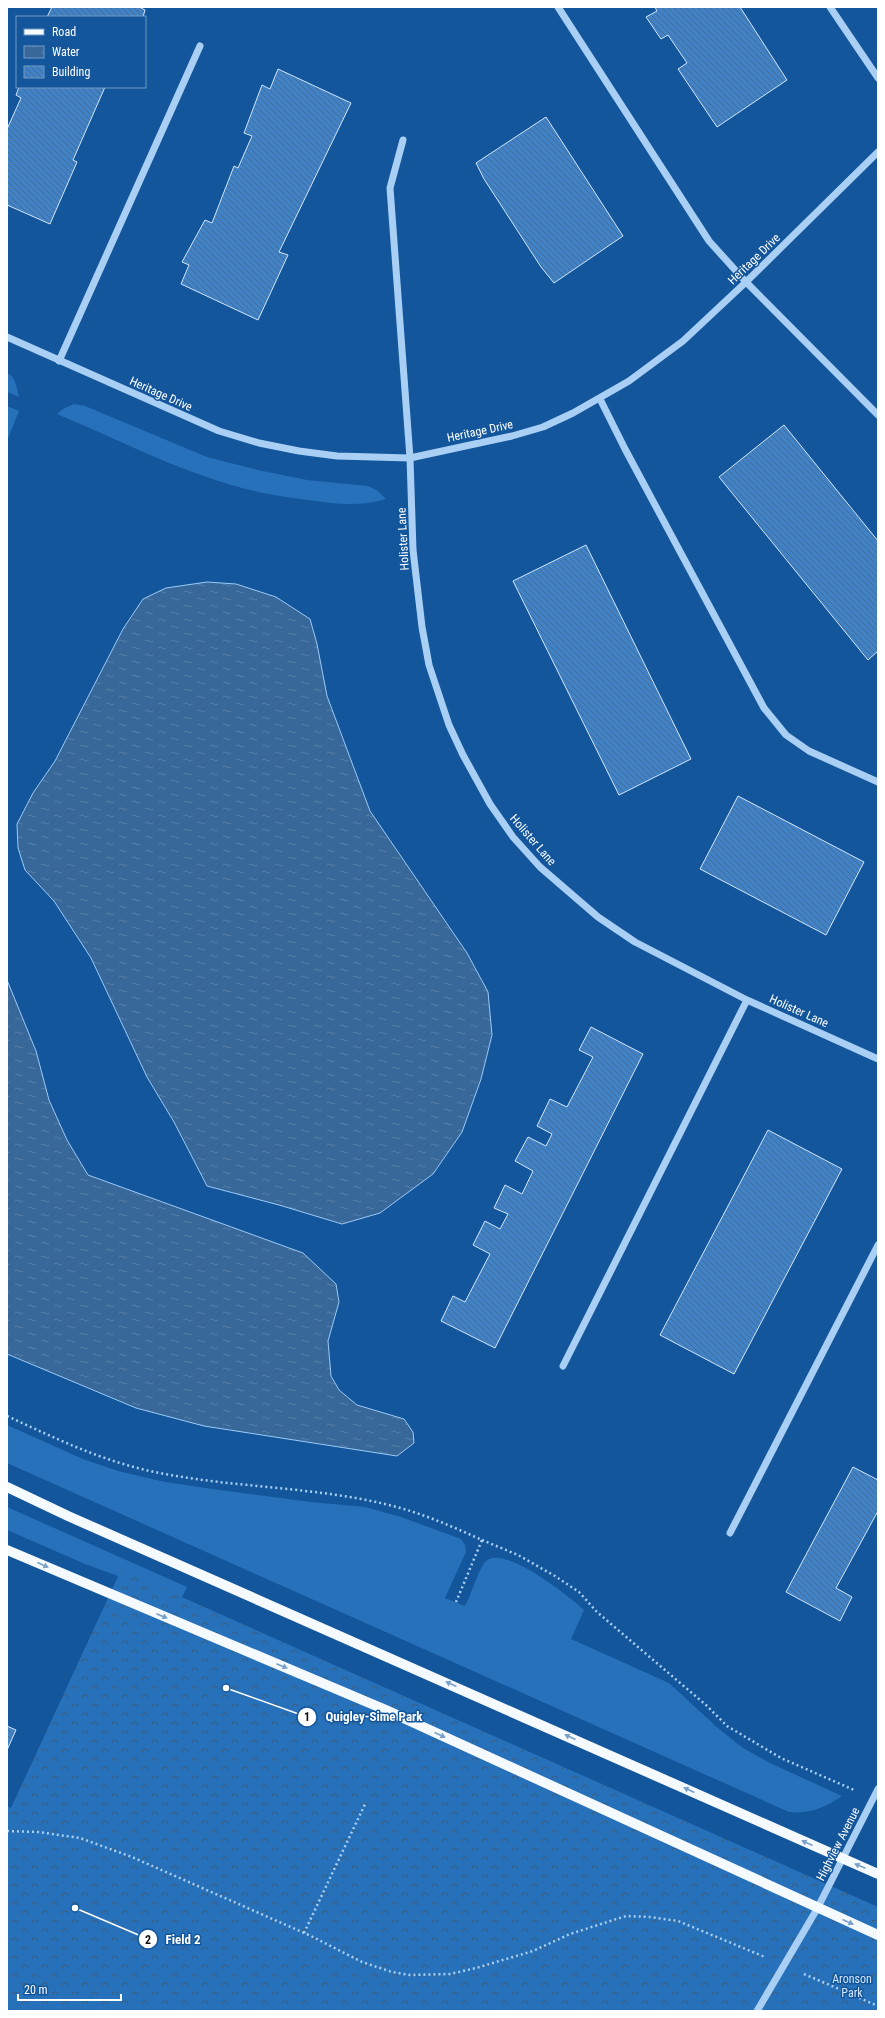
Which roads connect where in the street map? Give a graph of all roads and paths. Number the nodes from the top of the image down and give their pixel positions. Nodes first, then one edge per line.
1 (558, 7) edge
2 (830, 7) edge
3 (200, 46) dead end
4 (878, 78) edge
5 (403, 140) dead end
6 (878, 152) edge
7 (746, 282) junction
8 (7, 337) edge
9 (60, 361) junction
10 (600, 399) junction
11 (878, 415) edge
12 (410, 458) junction
13 (878, 782) edge
14 (747, 1000) junction
15 (878, 1059) edge
16 (878, 1245) edge
17 (562, 1366) dead end
18 (7, 1416) edge
19 (7, 1487) edge
20 (730, 1533) dead end
21 (482, 1540) junction
22 (7, 1550) edge
23 (456, 1602) dead end
24 (878, 1789) edge
25 (873, 1798) junction
26 (366, 1802) dead end
27 (7, 1831) edge
28 (843, 1859) junction
29 (878, 1874) edge
30 (817, 1909) junction
31 (304, 1933) junction
32 (878, 1936) edge
33 (785, 1966) junction
34 (878, 2006) edge
35 (757, 2011) edge

1 - 7 street
2 - 4 street
3 - 9 street
5 - 12 street, Holister Lane
6 - 7 street, Heritage Drive
7 - 10 street, Heritage Drive
7 - 11 street
8 - 9 street, Heritage Drive
9 - 12 street, Heritage Drive
10 - 12 street, Heritage Drive
10 - 13 street
12 - 14 street, Holister Lane
14 - 15 street, Holister Lane
14 - 17 street
16 - 20 street
18 - 21 path
28 -> 19 main road
21 - 23 path
21 - 25 path
22 -> 30 main road
24 - 25 street, Highview Avenue
25 - 28 street, Highview Avenue
26 - 31 path
27 - 31 path
29 -> 28 main road
28 - 30 street, Highview Avenue
30 -> 32 main road
30 - 33 street, Highview Avenue
31 - 33 path
33 - 34 path
33 - 35 street, Highview Avenue

